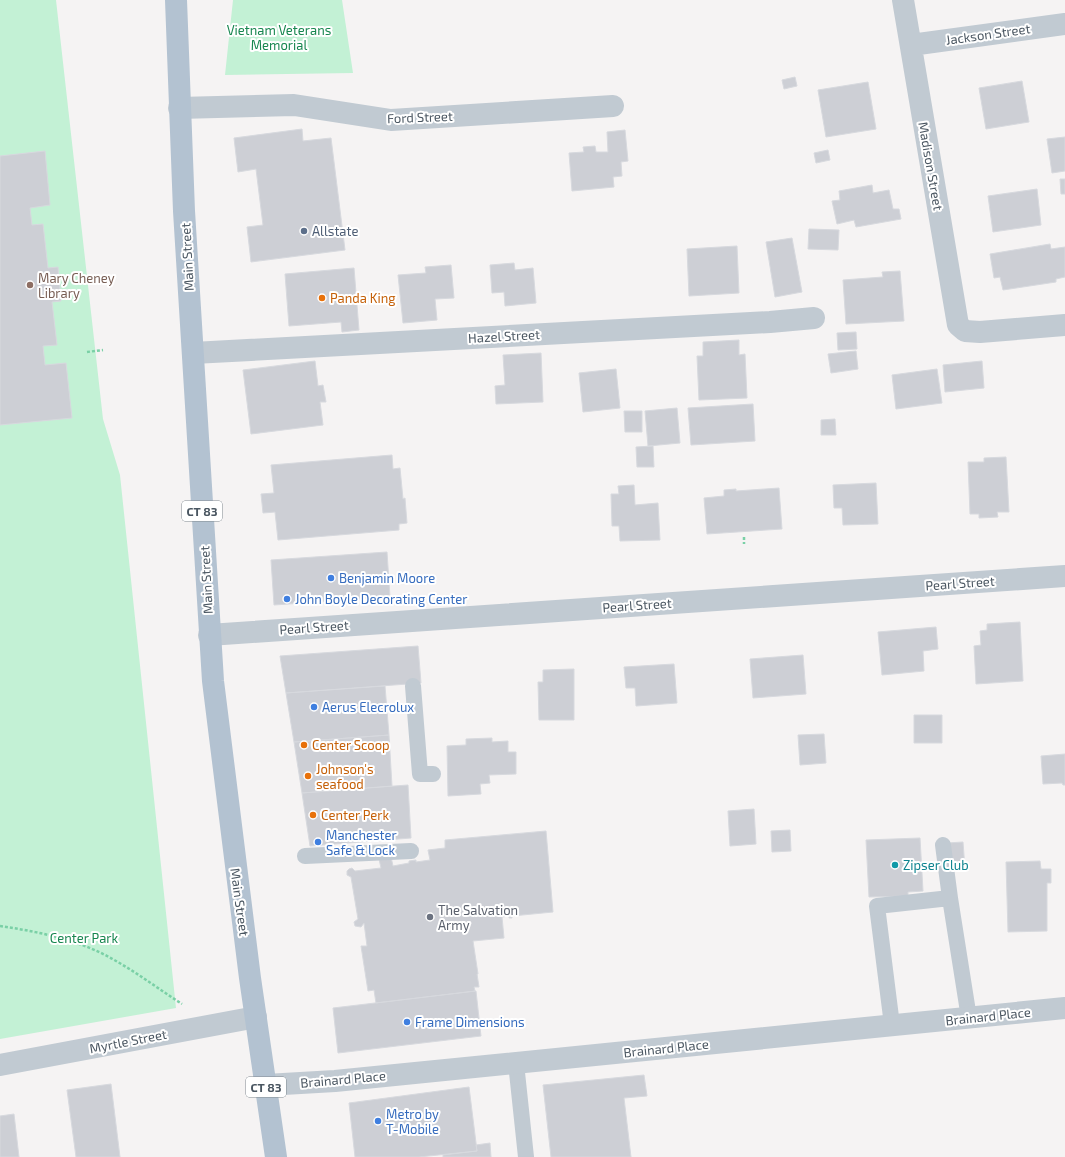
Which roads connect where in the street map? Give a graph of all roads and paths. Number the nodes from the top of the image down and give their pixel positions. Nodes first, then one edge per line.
1 (176, 0) edge
2 (903, 0) edge
3 (1065, 24) edge
4 (911, 45) junction
5 (613, 106) dead end
6 (179, 108) junction
7 (94, 282) dead end
8 (82, 283) dead end
9 (814, 318) dead end
10 (1065, 325) edge
11 (103, 350) dead end
12 (87, 352) dead end
13 (193, 353) junction
14 (744, 537) dead end
15 (744, 544) dead end
16 (1065, 576) edge
17 (210, 635) junction
18 (412, 686) dead end
19 (433, 774) dead end
20 (943, 845) dead end
21 (411, 851) dead end
22 (305, 856) dead end
23 (950, 898) junction
24 (0, 926) edge
25 (177, 1000) dead end
26 (1065, 1008) edge
27 (256, 1017) junction
28 (969, 1018) junction
29 (892, 1026) junction
30 (516, 1063) junction
31 (0, 1065) edge
32 (266, 1085) junction
33 (276, 1157) edge
34 (526, 1157) edge

1 - 6 main road, Main Street / CT 83
2 - 4 street, Madison Street
3 - 4 street, Jackson Street
4 - 10 street, Madison Street
5 - 6 street, Ford Street
6 - 13 main road, Main Street / CT 83
7 - 8 path
9 - 13 street, Hazel Street
11 - 12 path
13 - 17 main road, Main Street / CT 83
14 - 15 path
16 - 17 street, Pearl Street
17 - 27 main road, Main Street / CT 83
18 - 19 lane
20 - 23 lane
21 - 22 lane
23 - 28 lane
23 - 29 lane
24 - 25 path
26 - 28 street, Brainard Place
27 - 31 street, Myrtle Street
27 - 32 main road, Main Street / CT 83
28 - 29 street, Brainard Place
29 - 30 street, Brainard Place
30 - 32 street, Brainard Place
30 - 34 lane
32 - 33 main road, Main Street / CT 83

